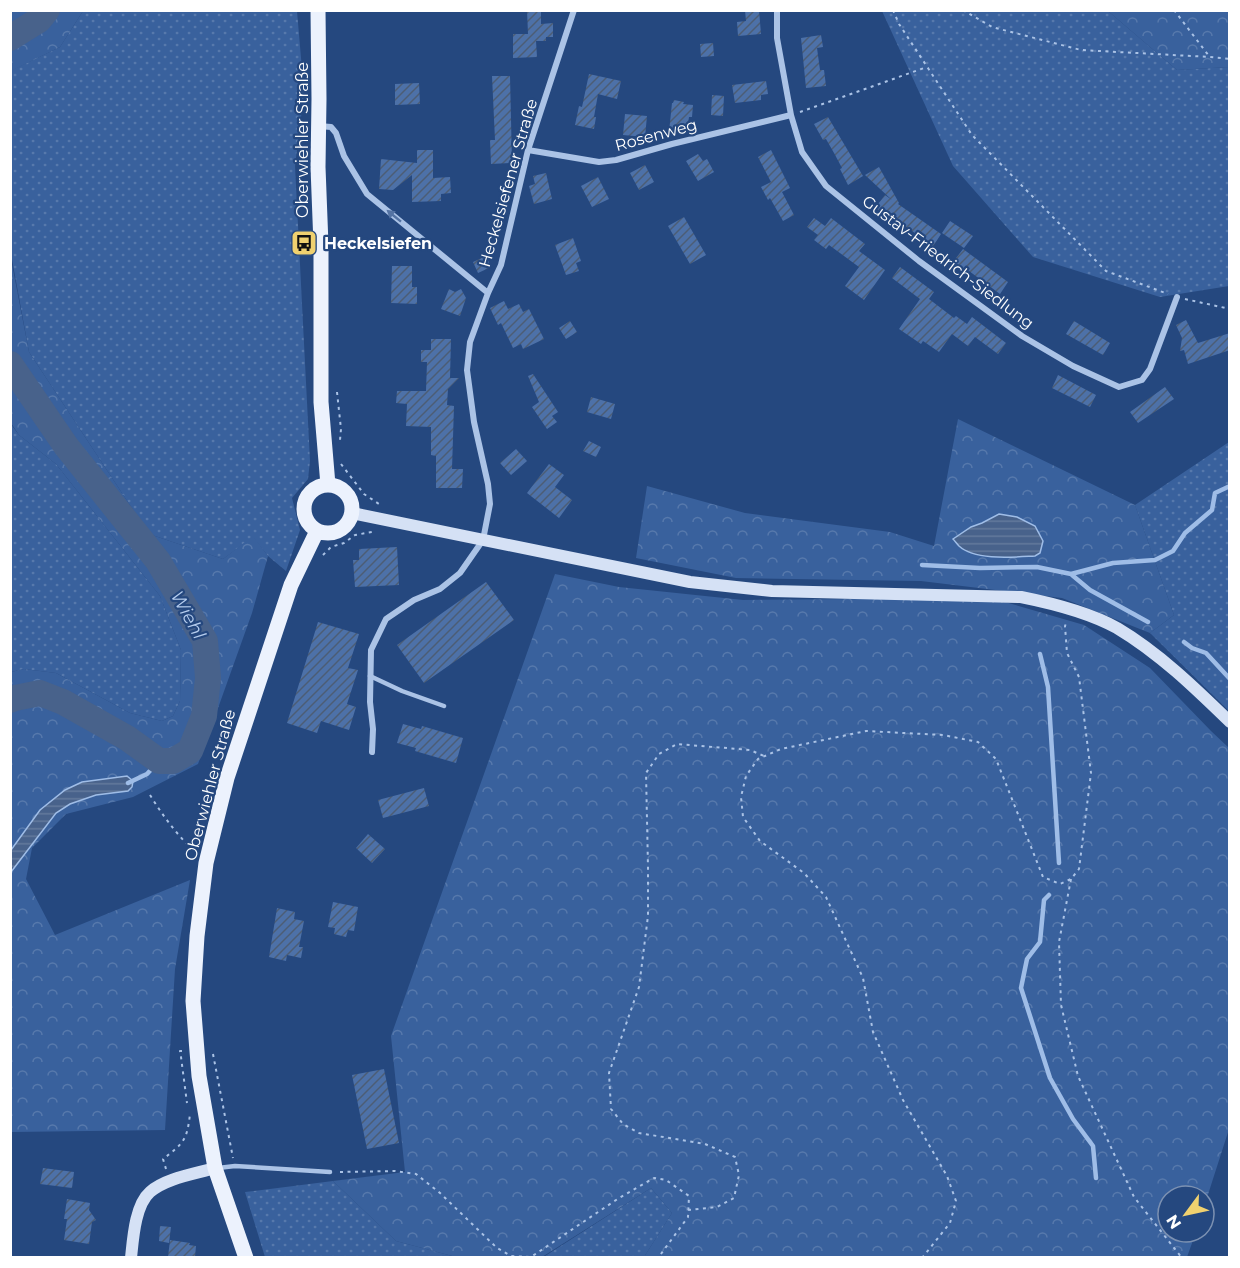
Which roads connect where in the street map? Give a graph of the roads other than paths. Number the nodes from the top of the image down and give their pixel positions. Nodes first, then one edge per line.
1 (318, 10) edge
2 (574, 10) edge
3 (777, 10) edge
4 (791, 115) junction
5 (319, 126) junction
6 (528, 150) junction
7 (488, 293) junction
8 (1177, 297) road end
9 (328, 485) junction
10 (352, 513) junction
11 (317, 531) junction
12 (483, 540) junction
13 (370, 676) junction
14 (444, 706) dead end
15 (1230, 722) edge
16 (372, 752) dead end
17 (215, 1168) junction
18 (330, 1172) road end
19 (131, 1257) edge
20 (246, 1257) edge

1 - 5 main road, Oberwiehler Straße
2 - 6 street, Heckelsiefener Straße
3 - 4 street, Gustav-Friedrich-Siedlung
4 - 6 street, Rosenweg
4 - 8 street, Gustav-Friedrich-Siedlung
7 -> 5 street
5 - 9 main road, Oberwiehler Straße
6 - 7 street, Heckelsiefener Straße
7 - 12 street, Heckelsiefener Straße
9 - 10 main road
9 - 11 main road
10 - 11 main road
10 - 12 main road
11 - 17 main road, Oberwiehler Straße
12 - 13 street
12 - 15 main road
13 - 14 lane
13 - 16 street
17 - 18 lane
17 - 19 main road
17 - 20 main road, Oberwiehler Straße

